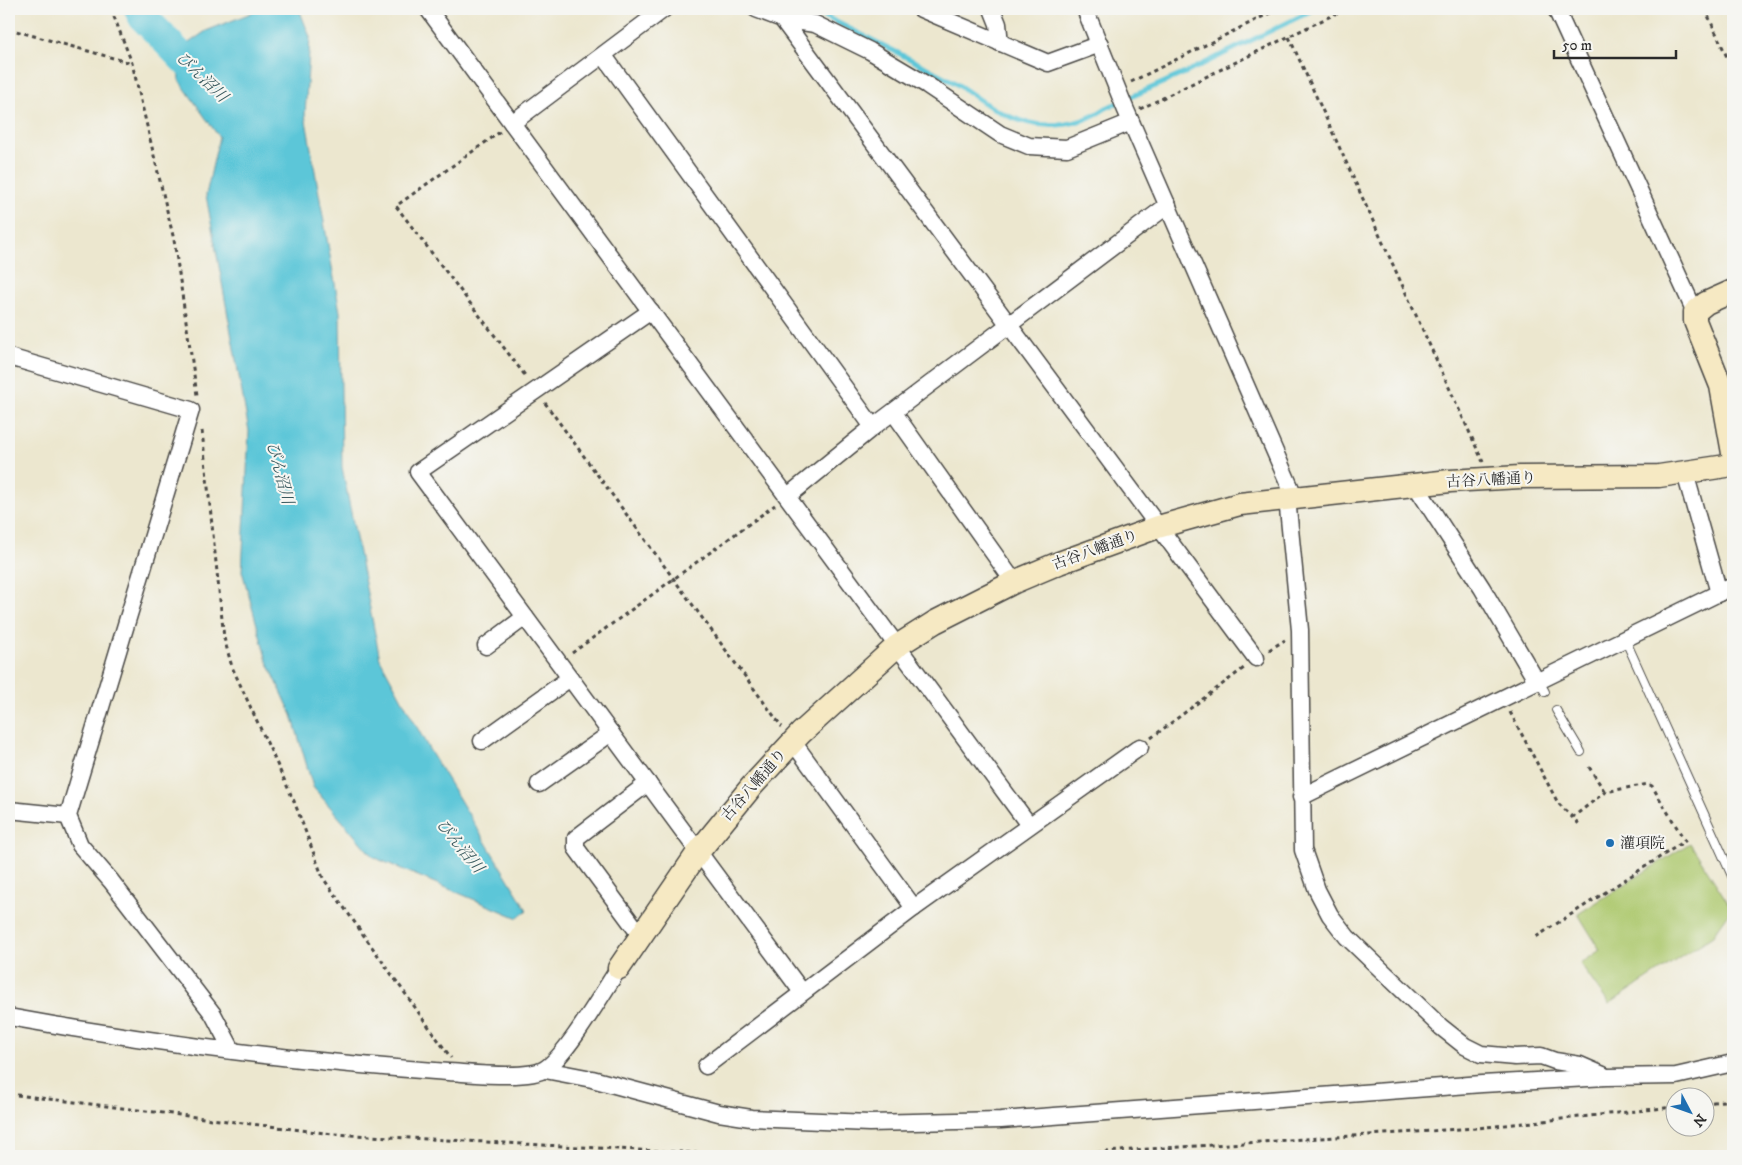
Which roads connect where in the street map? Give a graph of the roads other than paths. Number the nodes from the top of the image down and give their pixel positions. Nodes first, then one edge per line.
1 (428, 9) edge
2 (664, 9) edge
3 (756, 9) edge
4 (921, 9) edge
5 (992, 9) edge
6 (1085, 9) edge
7 (1556, 9) edge
8 (782, 19) junction
9 (1000, 43) junction
10 (1100, 44) junction
11 (604, 56) junction
12 (1130, 118) junction
13 (512, 123) junction
14 (1168, 205) junction
15 (1733, 292) edge
16 (650, 311) junction
17 (1695, 312) junction
18 (1008, 325) junction
19 (9, 357) edge
20 (894, 413) junction
21 (873, 427) junction
22 (1733, 453) edge
23 (1733, 465) edge
24 (1685, 473) junction
25 (1416, 486) junction
26 (788, 496) junction
27 (1291, 498) junction
28 (1158, 527) junction
29 (1014, 582) junction
30 (1726, 589) edge
31 (525, 617) junction
32 (1625, 639) junction
33 (486, 646) dead end
34 (897, 646) junction
35 (1256, 658) road end
36 (570, 678) junction
37 (1540, 685) junction
38 (1556, 710) dead end
39 (612, 733) junction
40 (482, 741) dead end
41 (793, 742) junction
42 (1140, 747) road end
43 (1581, 752) dead end
44 (648, 783) junction
45 (539, 784) dead end
46 (1301, 797) junction
47 (9, 810) edge
48 (68, 816) junction
49 (1029, 825) junction
50 (699, 851) junction
51 (1733, 878) edge
52 (914, 908) junction
53 (641, 936) junction
54 (619, 968) joint
55 (802, 992) junction
56 (9, 1017) edge
57 (232, 1050) junction
58 (1733, 1063) edge
59 (706, 1066) dead end
60 (544, 1070) junction
61 (1606, 1077) junction

1 - 13 street
2 - 11 street
3 - 8 street
4 - 9 street
5 - 9 street
6 - 10 street
7 - 17 street
8 - 12 street
8 - 18 street
9 - 10 street
10 - 12 street
11 - 13 street
11 - 21 street
12 - 14 street
13 - 16 street
14 - 18 street
14 - 27 street
15 - 17 street
16 - 26 street
16 - 31 street
17 - 22 street
18 - 20 street
18 - 28 street
19 - 48 street
20 - 21 street
20 - 29 street
21 - 26 street
23 - 24 street, 古谷八幡通り
24 - 25 street, 古谷八幡通り
24 - 30 street
25 - 27 street, 古谷八幡通り
25 - 37 street
26 - 34 street
27 - 28 street, 古谷八幡通り
27 - 46 street
28 - 29 street, 古谷八幡通り
28 - 35 street
29 - 34 street, 古谷八幡通り
30 - 32 street
31 - 33 street
31 - 36 street
32 - 37 street
32 - 51 lane
34 - 41 street, 古谷八幡通り
34 - 49 street
36 - 39 street
36 - 40 street
37 - 46 street
38 - 43 lane
39 - 44 street
39 - 45 street
41 - 50 street, 古谷八幡通り
41 - 52 street
42 - 49 street
44 - 50 street
44 - 53 street
46 - 61 street
47 - 48 street
48 - 57 street
49 - 52 street
50 - 53 street, 古谷八幡通り
50 - 55 street
52 - 55 street
53 - 54 street, 古谷八幡通り
54 - 60 street
55 - 59 street
56 - 57 street
57 - 60 street
58 - 61 street
60 - 61 street

